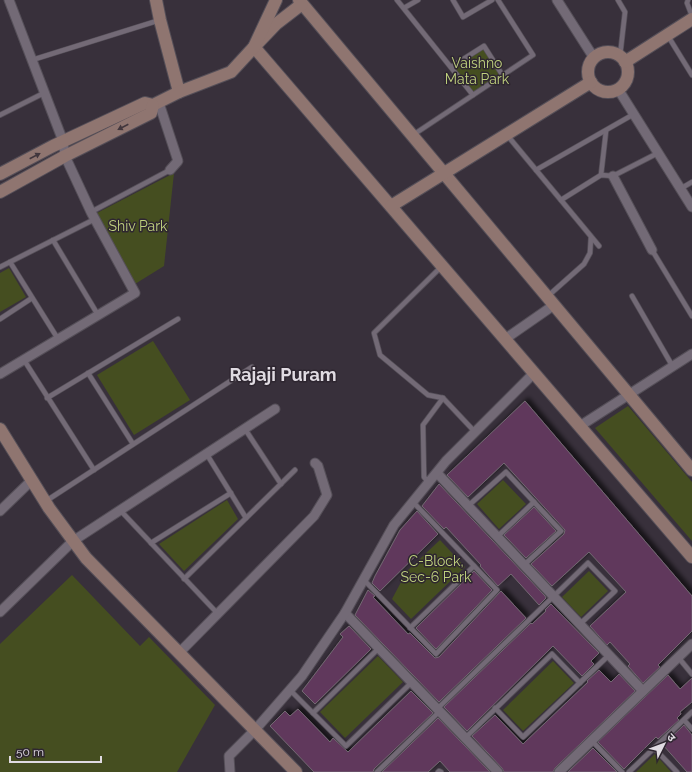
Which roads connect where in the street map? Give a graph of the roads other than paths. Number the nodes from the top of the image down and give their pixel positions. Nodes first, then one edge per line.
1 (9, 0) edge
2 (156, 0) edge
3 (276, 0) edge
4 (397, 0) edge
5 (418, 0) edge
6 (453, 0) edge
7 (492, 0) edge
8 (498, 0) edge
9 (557, 0) edge
10 (618, 0) edge
11 (688, 0) edge
12 (300, 2) edge
13 (404, 8) junction
14 (692, 17) edge
15 (160, 20) junction
16 (667, 35) junction
17 (254, 47) junction
18 (594, 58) junction
19 (623, 59) junction
20 (32, 60) junction
21 (451, 67) junction
22 (692, 75) edge
23 (503, 76) junction
24 (591, 82) junction
25 (618, 89) junction
26 (179, 92) junction
27 (44, 93) junction
28 (473, 95) junction
29 (156, 104) junction
30 (634, 114) junction
31 (0, 115) edge
32 (606, 131) junction
33 (412, 135) junction
34 (507, 135) junction
35 (64, 142) junction
36 (658, 153) junction
37 (65, 156) junction
38 (170, 170) joint
39 (536, 170) junction
40 (0, 174) edge
41 (444, 174) junction
42 (601, 175) junction
43 (613, 176) junction
44 (692, 182) edge
45 (680, 189) junction
46 (0, 192) edge
47 (560, 200) junction
48 (391, 206) junction
49 (692, 207) edge
50 (93, 215) junction
51 (591, 237) junction
52 (53, 240) junction
53 (598, 246) dead end
54 (652, 250) joint
55 (10, 262) junction
56 (442, 265) junction
57 (0, 267) edge
58 (632, 296) dead end
59 (32, 298) junction
60 (550, 301) junction
61 (98, 316) junction
62 (692, 316) edge
63 (0, 319) edge
64 (178, 319) dead end
65 (504, 338) junction
66 (58, 339) junction
67 (692, 354) edge
68 (24, 360) junction
69 (252, 366) dead end
70 (673, 366) junction
71 (88, 373) junction
72 (534, 373) junction
73 (0, 374) edge
74 (629, 395) junction
75 (47, 398) junction
76 (443, 398) junction
77 (275, 408) dead end
78 (580, 426) junction
79 (244, 428) junction
80 (0, 430) edge
81 (475, 432) junction
82 (133, 444) junction
83 (206, 454) junction
84 (315, 463) dead end
85 (94, 470) junction
86 (295, 470) dead end
87 (692, 470) edge
88 (437, 472) junction
89 (32, 480) junction
90 (428, 483) junction
91 (281, 484) junction
92 (231, 494) junction
93 (46, 502) junction
94 (413, 502) junction
95 (534, 502) junction
96 (468, 506) junction
97 (120, 510) junction
98 (0, 511) edge
99 (246, 518) junction
100 (498, 537) junction
101 (73, 541) junction
102 (151, 543) junction
103 (692, 557) edge
104 (524, 565) junction
105 (474, 566) junction
106 (184, 579) junction
107 (364, 580) junction
108 (553, 596) junction
109 (0, 612) edge
110 (346, 613) junction
111 (218, 614) junction
112 (580, 624) junction
113 (410, 628) junction
114 (692, 644) edge
115 (379, 648) junction
116 (179, 653) junction
117 (608, 655) junction
118 (678, 657) junction
119 (692, 674) edge
120 (412, 682) junction
121 (580, 683) junction
122 (290, 690) junction
123 (643, 692) junction
124 (495, 708) junction
125 (438, 710) junction
126 (692, 712) edge
127 (313, 713) junction
128 (684, 720) junction
129 (692, 729) edge
130 (255, 730) junction
131 (465, 738) junction
132 (592, 741) junction
133 (654, 748) junction
134 (230, 772) edge
135 (296, 772) edge
136 (377, 772) edge
137 (498, 772) edge
138 (560, 772) edge
139 (622, 772) edge
140 (629, 772) edge
141 (677, 772) edge

1 - 20 street
2 - 15 street
3 - 17 street
4 - 13 lane
5 - 13 lane
6 - 7 lane
8 - 23 lane
9 - 18 street
10 - 19 lane
11 - 14 lane
12 - 17 street
12 - 33 street
13 - 21 lane
14 - 16 street
15 - 20 lane
15 - 26 street
16 - 19 street
16 - 22 lane
17 - 26 street
17 - 48 street
18 - 19 street
18 - 24 street
19 - 25 street
20 - 27 street
21 - 23 lane
21 - 28 lane
23 - 28 lane
24 - 25 street
24 - 34 street
25 - 30 street
26 - 29 street
27 - 31 lane
27 - 35 street
28 - 33 lane
29 - 35 street
29 -> 37 street
29 - 38 street
30 - 32 lane
30 - 36 street
32 - 39 lane
32 - 42 lane
33 - 41 street
34 - 39 lane
34 - 41 street
35 - 37 street
40 -> 35 street
36 - 43 lane
36 - 45 street
37 - 46 street
37 - 50 street
38 - 50 lane
39 - 47 lane
41 - 48 street
41 - 60 street
42 - 43 lane
42 - 47 lane
43 - 54 street
44 - 45 lane
45 - 49 street
47 - 51 lane
48 - 56 street
50 - 52 lane
50 - 61 street
51 - 53 lane
51 - 60 lane
52 - 55 lane
52 - 61 lane
54 - 62 lane
55 - 57 lane
55 - 59 lane
56 - 65 street
56 - 76 lane
58 - 70 lane
59 - 63 lane
59 - 66 lane
60 - 65 street
60 - 74 street
61 - 66 street
64 - 71 lane
65 - 72 street
66 - 68 street
67 - 70 street
68 - 73 street
68 - 75 lane
69 - 82 lane
70 - 74 street
71 - 75 lane
71 - 82 lane
72 - 78 street
72 - 81 street
74 - 78 street
74 - 87 street
75 - 85 lane
76 - 81 lane
76 - 90 lane
77 - 79 street
78 - 103 street
79 - 83 street
79 - 91 lane
80 - 89 street
81 - 88 street
82 - 85 lane
83 - 92 lane
83 - 97 street
84 - 111 street
85 - 93 lane
86 - 91 lane
88 - 90 street
88 - 96 street
89 - 93 street
89 - 98 street
90 - 94 street
91 - 99 lane
92 - 99 lane
92 - 102 lane
93 - 101 street
94 - 105 lane
94 - 107 street
95 - 96 lane
95 - 100 lane
95 - 104 lane
96 - 100 street
97 - 101 street
97 - 102 lane
99 - 106 lane
100 - 104 street
101 - 109 street
101 - 116 street
102 - 106 lane
104 - 108 street
105 - 113 lane
105 - 113 lane
106 - 111 lane
107 - 110 street
107 - 113 lane
108 - 112 street
108 - 112 lane
108 - 125 lane
110 - 115 street
110 - 122 street
111 - 116 street
112 - 117 street
114 - 118 street
115 - 120 street
115 - 127 lane
116 - 130 street
117 - 121 lane
117 - 123 street
118 - 119 lane
118 - 123 street
120 - 125 street
120 - 127 lane
121 - 124 lane
121 - 124 lane
122 - 127 lane
122 - 130 street
123 - 132 street
124 - 131 lane
125 - 131 street
125 - 136 lane
126 - 128 lane
128 - 129 lane
128 - 133 lane
130 - 134 street
130 - 135 street
131 - 137 street
132 - 138 street
132 - 139 lane
133 - 140 lane
133 - 141 lane

